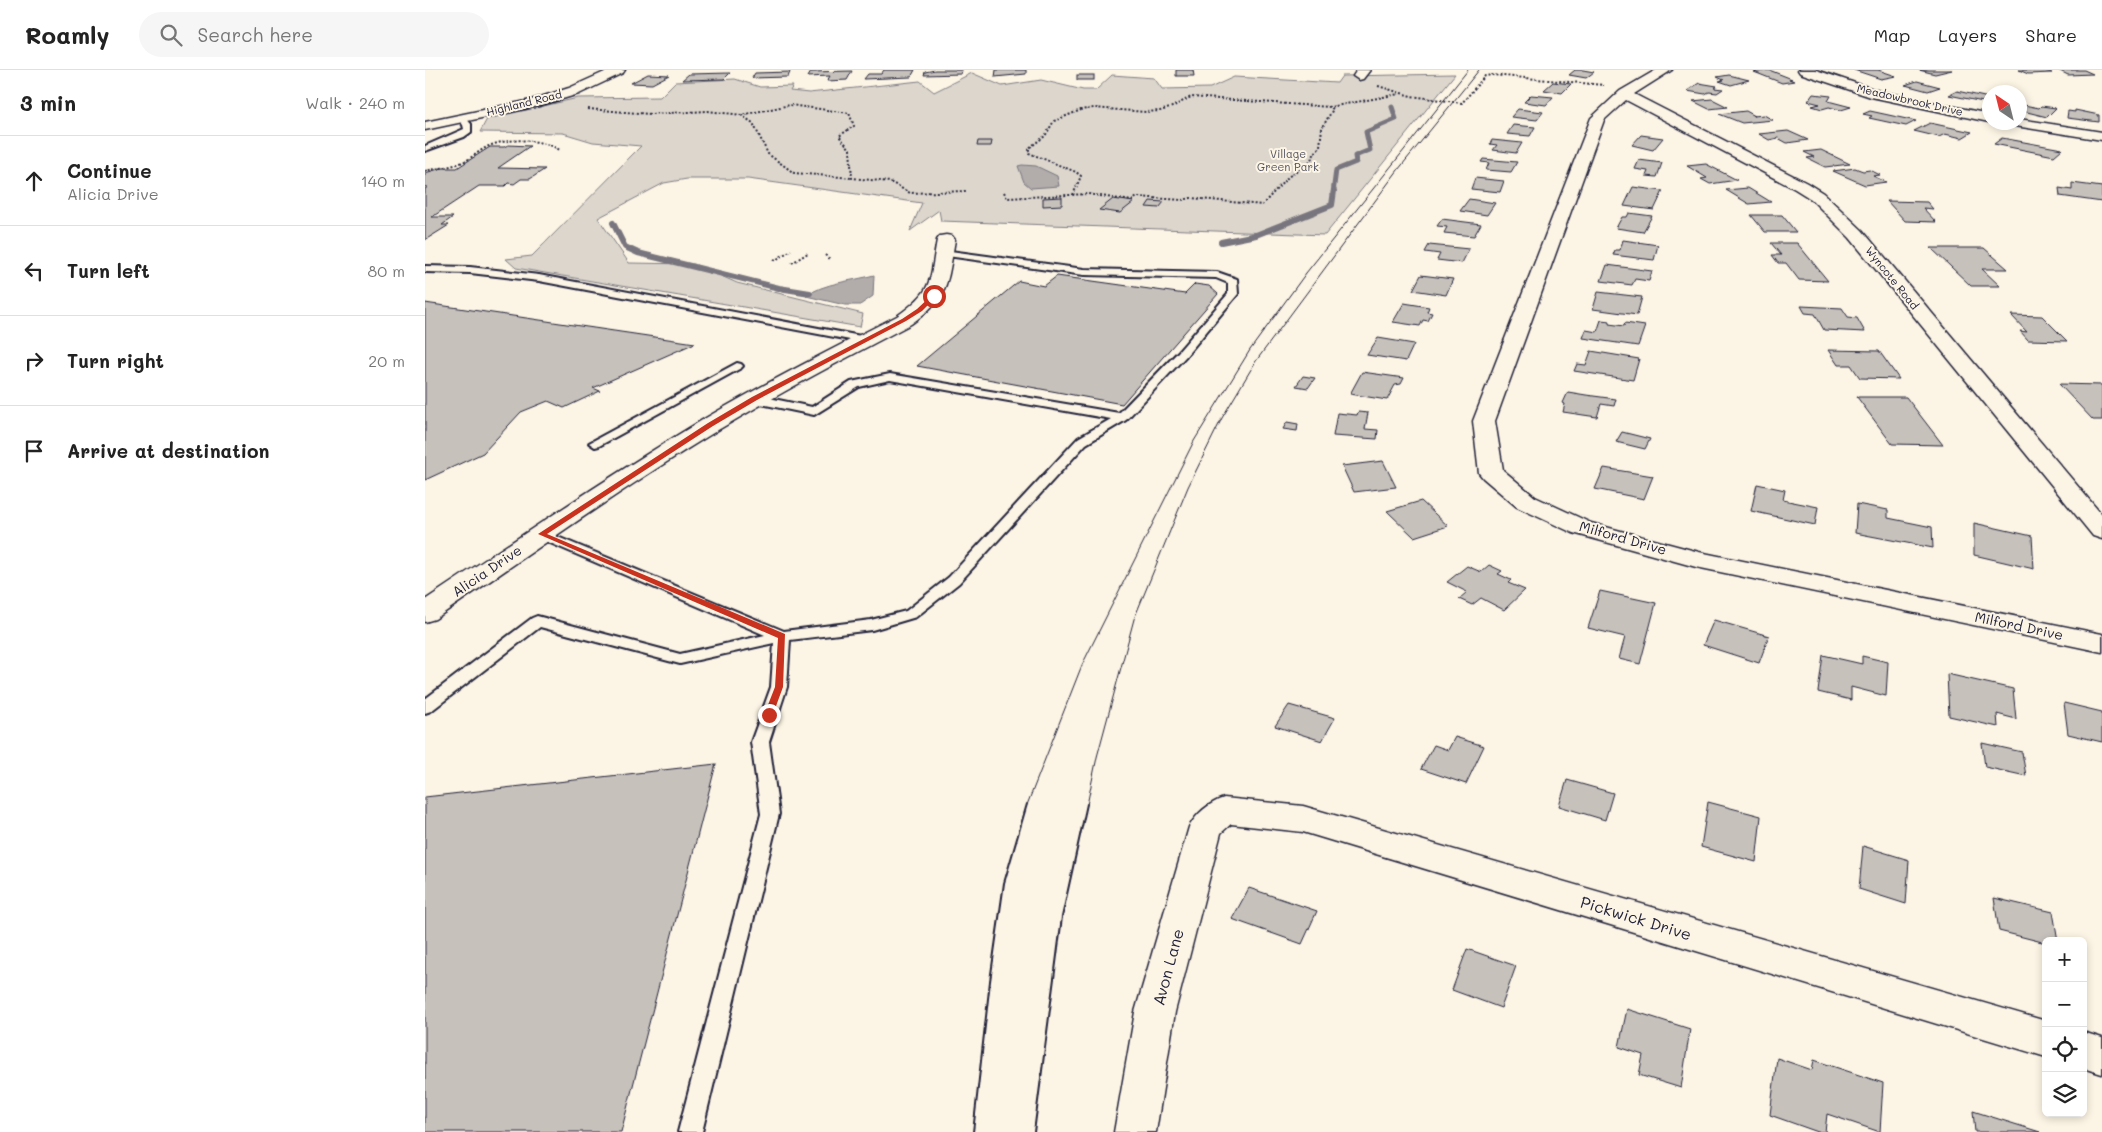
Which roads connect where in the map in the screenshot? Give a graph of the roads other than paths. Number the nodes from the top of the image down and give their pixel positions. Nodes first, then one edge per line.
1 (619, 70) edge
2 (1666, 70) edge
3 (1804, 70) edge
4 (1629, 91) junction
5 (1982, 117) edge
6 (461, 118) junction
7 (2027, 124) edge
8 (425, 126) edge
9 (2102, 136) edge
10 (425, 149) edge
11 (944, 246) joint
12 (425, 268) edge
13 (866, 340) junction
14 (737, 366) dead end
15 (755, 398) junction
16 (1122, 417) junction
17 (595, 443) dead end
18 (2102, 531) edge
19 (541, 534) junction
20 (425, 613) edge
21 (782, 636) junction
22 (2102, 643) edge
23 (425, 707) edge
24 (1224, 811) joint
25 (2042, 1038) edge
26 (2087, 1051) edge
27 (2102, 1056) edge
28 (691, 1132) edge
29 (1135, 1132) edge

1 - 6 street, Highland Road
2 - 4 street, Milford Drive
3 - 5 street, Meadowbrook Drive
4 - 18 street, Wyncote Road
4 - 22 street, Milford Drive
6 - 8 street, Highland Road
6 - 10 lane
7 - 9 street
11 - 13 street, Alicia Drive
11 - 16 lane
12 - 13 lane
13 - 15 street, Alicia Drive
14 - 17 lane
15 - 16 lane
15 - 19 street, Alicia Drive
16 - 21 lane
19 - 20 street, Alicia Drive
19 - 21 lane
21 - 23 lane
21 - 28 lane
24 - 25 street, Pickwick Drive
24 - 29 street, Avon Lane
26 - 27 street

